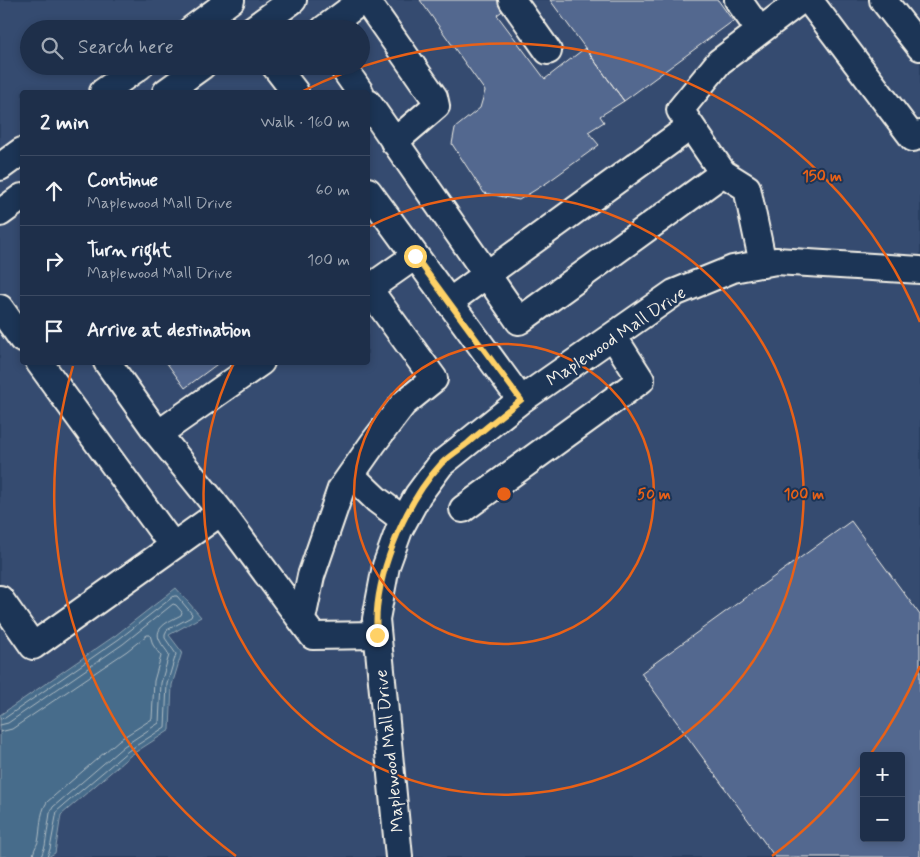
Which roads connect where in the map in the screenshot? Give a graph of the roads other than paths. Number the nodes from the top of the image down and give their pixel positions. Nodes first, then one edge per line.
1 (294, 0) edge
2 (364, 0) edge
3 (512, 0) edge
4 (738, 0) edge
5 (801, 0) edge
6 (810, 0) edge
7 (883, 0) edge
8 (228, 3) edge
9 (204, 20) edge
10 (240, 20) edge
11 (266, 20) edge
12 (336, 20) edge
13 (760, 31) junction
14 (920, 47) edge
15 (548, 51) dead end
16 (127, 75) edge
17 (190, 75) edge
18 (282, 75) edge
19 (348, 75) edge
20 (106, 90) edge
21 (169, 90) edge
22 (293, 90) edge
23 (359, 90) edge
24 (370, 106) edge
25 (691, 126) junction
26 (920, 134) edge
27 (394, 142) junction
28 (20, 152) edge
29 (0, 167) edge
30 (723, 172) junction
31 (370, 195) edge
32 (20, 198) edge
33 (0, 213) edge
34 (415, 256) junction
35 (763, 264) junction
36 (920, 270) edge
37 (487, 275) junction
38 (370, 287) edge
39 (370, 291) edge
40 (449, 302) junction
41 (0, 308) edge
42 (20, 336) edge
43 (612, 336) junction
44 (42, 365) edge
45 (109, 365) edge
46 (256, 365) edge
47 (521, 400) junction
48 (158, 434) junction
49 (351, 475) junction
50 (463, 509) dead end
51 (221, 512) junction
52 (404, 520) junction
53 (173, 546) junction
54 (0, 599) edge
55 (302, 619) junction
56 (377, 635) junction
57 (400, 857) edge

1 - 11 street
2 - 12 street
2 - 27 street
3 - 15 street
4 - 13 street
5 - 13 street
6 - 26 street
7 - 14 street
8 - 9 street
8 - 10 street
13 - 25 street
16 - 20 street
17 - 21 street
18 - 22 street
19 - 23 street
24 - 27 street
25 - 30 street
25 - 37 street
27 - 37 street
28 - 29 street
30 - 35 street
30 - 37 street
31 - 34 street
32 - 33 street
34 - 38 street
34 - 40 street
35 - 36 street, Maplewood Mall Drive
35 - 43 street, Maplewood Mall Drive
37 - 40 street
39 - 49 street
40 - 47 street
41 - 42 street
43 - 47 street, Maplewood Mall Drive
43 - 50 street
44 - 53 street
45 - 48 street
46 - 48 street
47 - 52 street, Maplewood Mall Drive
48 - 51 street
49 - 52 street
49 - 55 street
51 - 53 street
51 - 55 street
52 - 56 street, Maplewood Mall Drive
53 - 54 street
55 - 56 street
56 - 57 street, Maplewood Mall Drive

